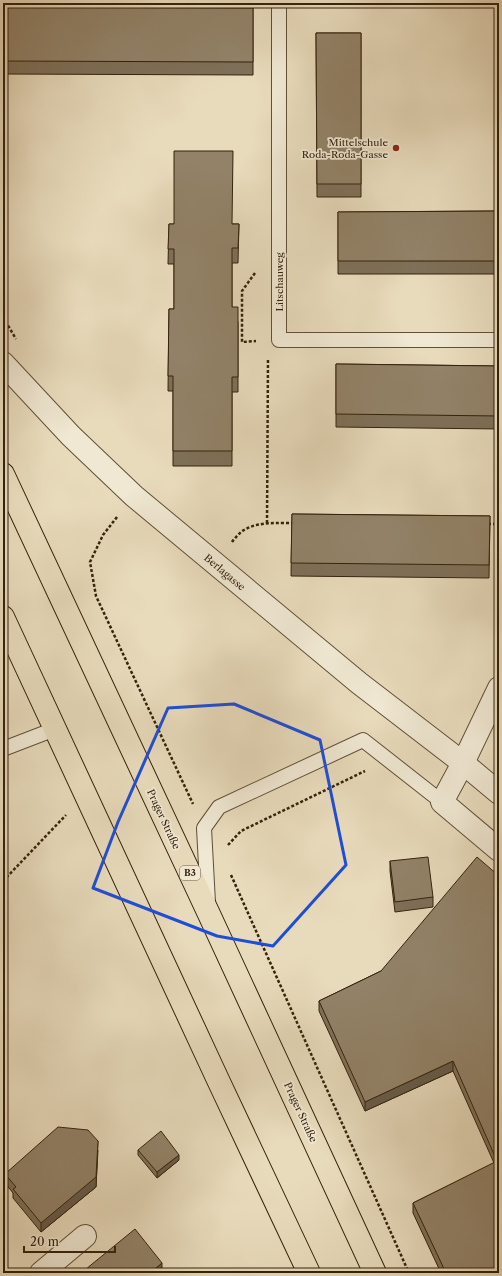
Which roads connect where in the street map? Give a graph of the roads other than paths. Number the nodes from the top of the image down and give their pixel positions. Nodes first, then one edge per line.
1 (279, 3) edge
2 (499, 340) edge
3 (3, 363) edge
4 (3, 474) edge
5 (3, 617) edge
6 (499, 688) edge
7 (55, 729) junction
8 (3, 749) edge
9 (463, 763) junction
10 (499, 793) edge
11 (442, 802) junction
12 (499, 850) edge
13 (208, 912) junction
14 (85, 1236) dead end
15 (41, 1273) edge
16 (309, 1273) edge
17 (375, 1273) edge

1 - 2 lane, Litschauweg
3 - 9 street, Berlagasse
4 - 13 main road, Prager Straße / B3
5 - 7 main road
6 - 9 street
7 - 8 lane
7 - 16 main road
9 - 10 street, Berlagasse
9 - 11 street
11 - 12 street
11 - 13 lane
13 - 17 main road, Prager Straße / B3
14 - 15 street

